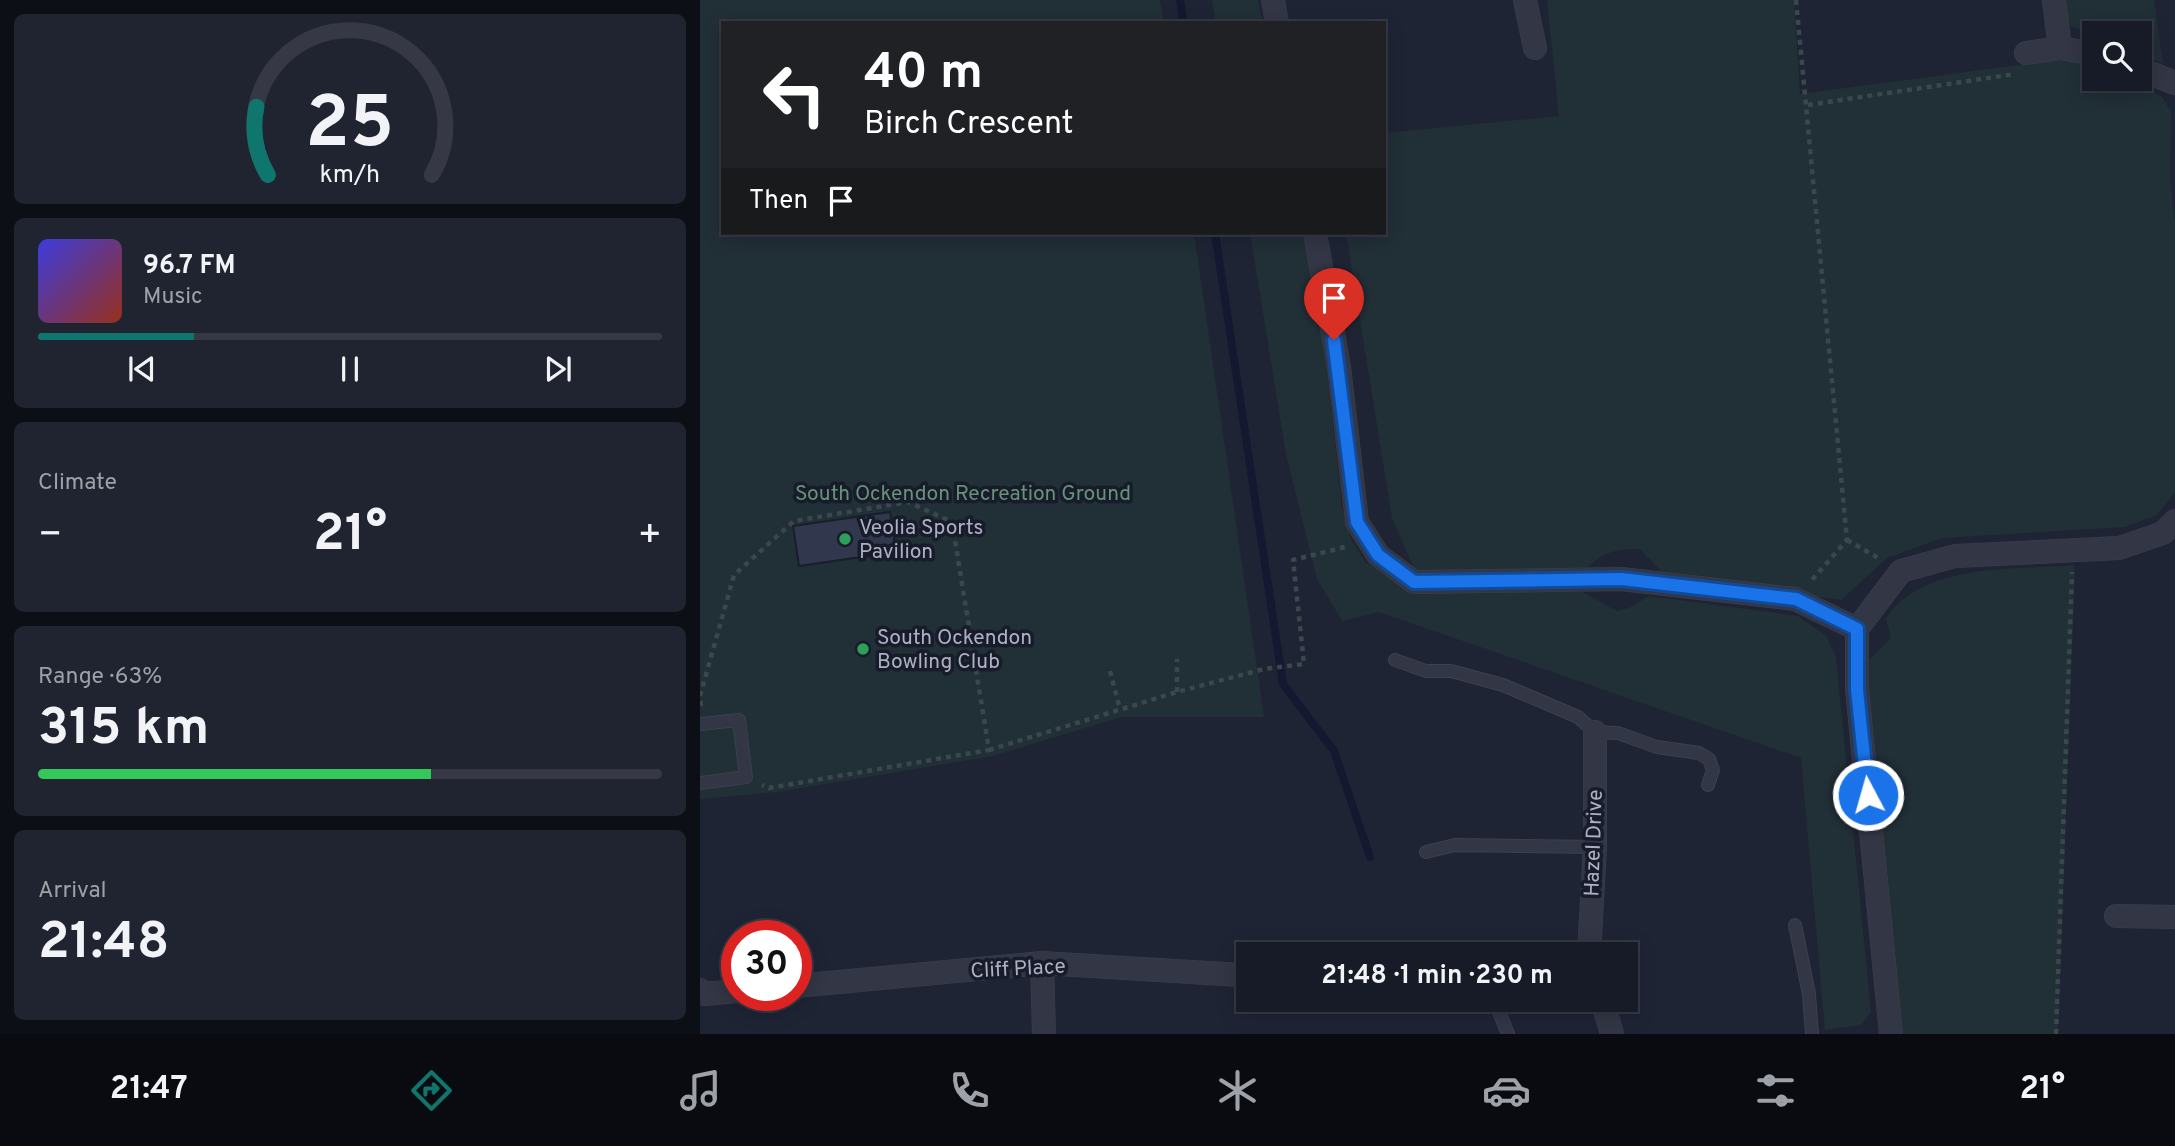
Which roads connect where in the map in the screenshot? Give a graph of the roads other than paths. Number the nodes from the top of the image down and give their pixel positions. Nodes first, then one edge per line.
1 (1273, 0) edge
2 (1525, 0) edge
3 (2054, 0) edge
4 (1277, 21) edge
5 (1535, 48) dead end
6 (2060, 48) junction
7 (2082, 52) edge
8 (2026, 63) road end
9 (2152, 74) edge
10 (2175, 83) edge
11 (1315, 235) edge
12 (2175, 521) edge
13 (1857, 629) junction
14 (1395, 660) dead end
15 (702, 724) edge
16 (1595, 732) junction
17 (700, 783) edge
18 (1709, 785) dead end
19 (1595, 847) junction
20 (1426, 852) dead end
21 (2116, 916) dead end
22 (2175, 917) edge
23 (1795, 925) dead end
24 (1590, 942) edge
25 (1042, 963) junction
26 (1236, 975) edge
27 (812, 985) edge
28 (700, 990) edge
29 (721, 992) edge
30 (1499, 1012) edge
31 (1606, 1012) edge
32 (1044, 1034) edge
33 (1508, 1034) edge
34 (1612, 1034) edge
35 (1812, 1034) edge
36 (1891, 1034) edge

1 - 4 street
2 - 5 street
3 - 6 street
6 - 7 street
6 - 8 street
9 - 10 street
11 - 13 street
12 - 13 street
13 - 36 street
14 - 16 lane
15 - 17 lane
16 - 18 lane
16 - 19 street, Hazel Drive
19 - 20 lane
19 - 24 street, Hazel Drive
21 - 22 street
23 - 35 lane
25 - 26 street, Cliff Place
25 - 27 street, Cliff Place
25 - 32 street
28 - 29 street
30 - 33 lane
31 - 34 street

